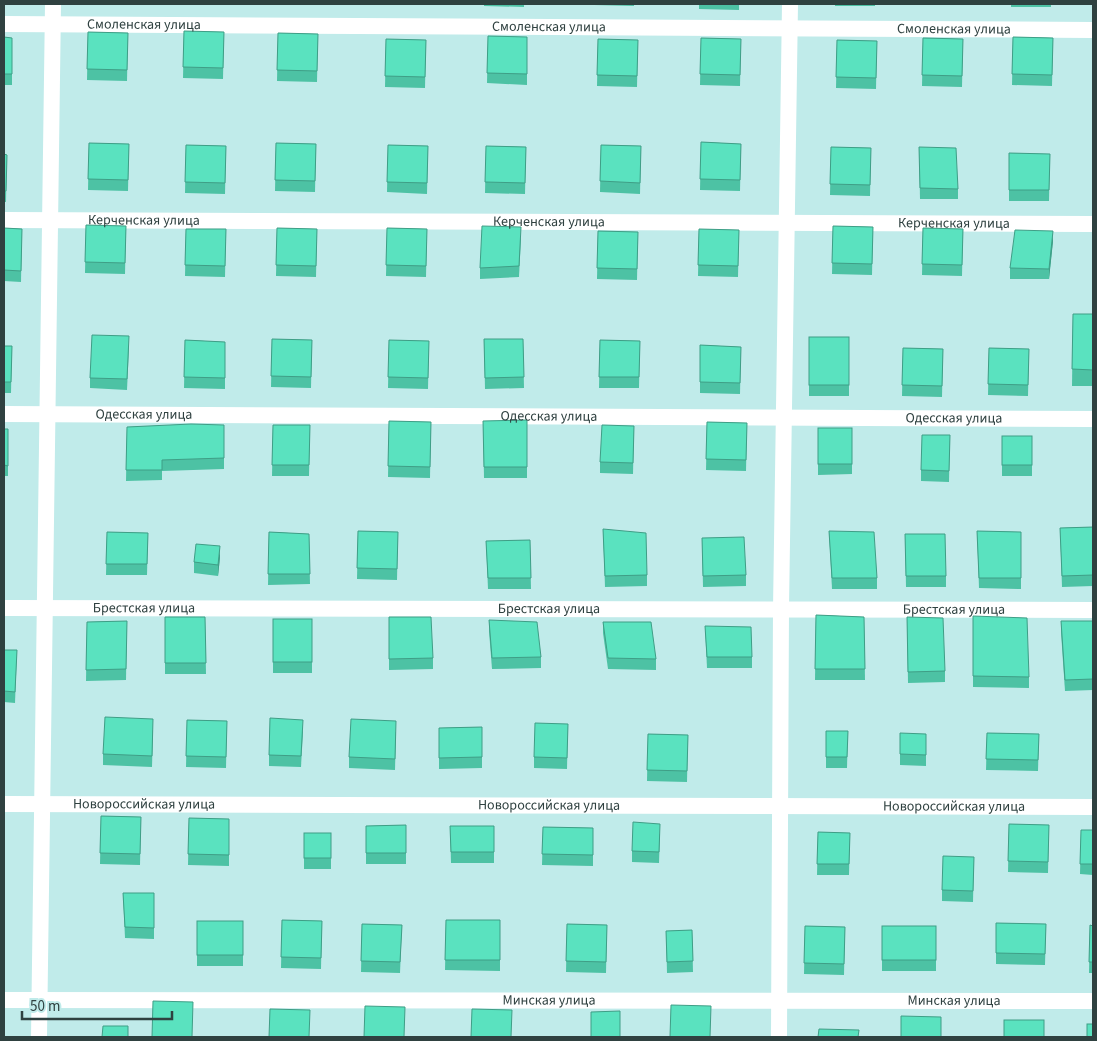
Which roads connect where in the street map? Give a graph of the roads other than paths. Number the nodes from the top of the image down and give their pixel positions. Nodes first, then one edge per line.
1 (53, 4) edge
2 (790, 4) edge
3 (4, 24) edge
4 (52, 24) junction
5 (790, 28) junction
6 (1093, 30) edge
7 (4, 220) edge
8 (50, 220) junction
9 (787, 223) junction
10 (1093, 224) edge
11 (4, 414) edge
12 (47, 414) junction
13 (783, 418) junction
14 (1093, 419) edge
15 (4, 608) edge
16 (781, 609) junction
17 (45, 610) junction
18 (1093, 610) edge
19 (4, 804) edge
20 (42, 804) junction
21 (780, 806) junction
22 (1093, 807) edge
23 (4, 1000) edge
24 (40, 1000) junction
25 (779, 1000) junction
26 (1093, 1001) edge
27 (39, 1037) edge
28 (779, 1037) edge

1 - 4 street
2 - 5 street
3 - 4 street, Смоленская улица
4 - 5 street, Смоленская улица
4 - 8 street
5 - 6 street, Смоленская улица
5 - 9 street
7 - 8 street, Керченская улица
8 - 9 street, Керченская улица
8 - 12 street
9 - 10 street, Керченская улица
9 - 13 street
11 - 12 street, Одесская улица
12 - 13 street, Одесская улица
12 - 17 street
13 - 14 street, Одесская улица
13 - 16 street
15 - 17 street, Брестская улица
16 - 17 street, Брестская улица
16 - 18 street, Брестская улица
16 - 21 street
17 - 20 street
19 - 20 street, Новороссийская улица
20 - 21 street, Новороссийская улица
20 - 24 street
21 - 22 street, Новороссийская улица
21 - 25 street
23 - 24 street, Минская улица
24 - 25 street, Минская улица
24 - 27 street
25 - 26 street, Минская улица
25 - 28 street

